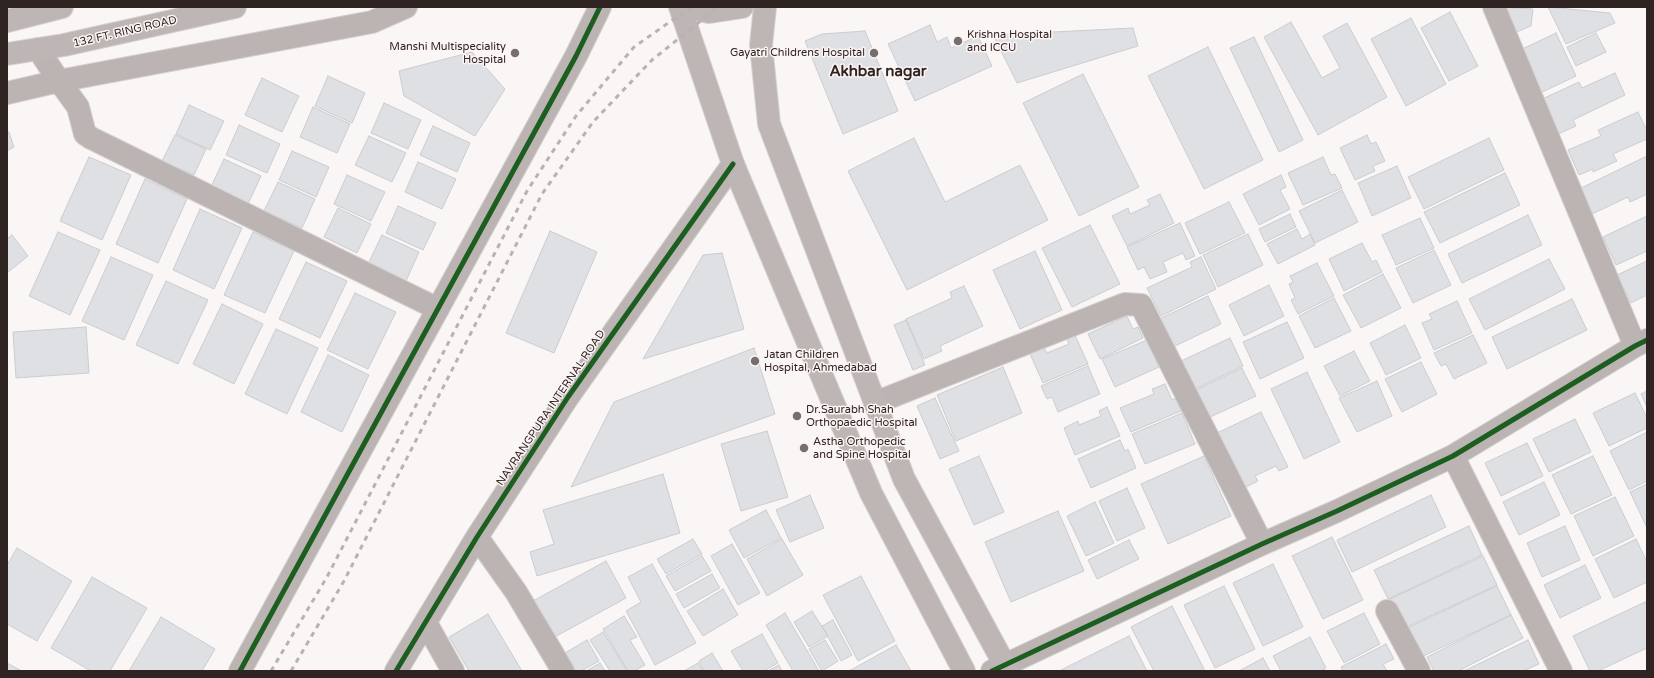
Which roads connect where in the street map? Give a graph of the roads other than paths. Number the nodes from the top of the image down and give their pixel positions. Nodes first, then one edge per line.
1 (62, 7) edge
2 (235, 7) edge
3 (406, 7) edge
4 (600, 7) edge
5 (680, 7) edge
6 (686, 7) edge
7 (742, 7) edge
8 (765, 7) edge
9 (1494, 7) edge
10 (7, 21) edge
11 (38, 49) junction
12 (7, 54) edge
13 (58, 81) junction
14 (7, 93) edge
15 (733, 164) junction
16 (438, 309) junction
17 (1641, 343) edge
18 (875, 403) junction
19 (1453, 456) junction
20 (477, 537) junction
21 (1262, 544) junction
22 (1387, 611) dead end
23 (426, 623) junction
24 (1002, 669) edge
25 (240, 671) edge
26 (396, 671) edge
27 (453, 671) edge
28 (563, 671) edge
29 (964, 671) edge
30 (1419, 671) edge
31 (1560, 671) edge

1 - 10 main road
2 - 11 main road, 132 FT. RING ROAD
3 - 13 street
4 - 16 street
5 - 15 main road
6 - 7 main road
8 - 18 main road
9 - 17 street
11 - 12 main road, 132 FT. RING ROAD
11 - 13 street
13 - 14 street
13 - 16 street
15 - 20 street, NAVRANGPURA INTERNAL ROAD
15 - 29 main road
16 - 25 street
17 - 19 street
18 - 21 street
18 - 24 main road
19 - 21 street
19 - 31 street
20 - 23 street, NAVRANGPURA INTERNAL ROAD
20 - 28 street
21 - 24 street
22 - 30 street
23 - 26 street, NAVRANGPURA INTERNAL ROAD
23 - 27 street

